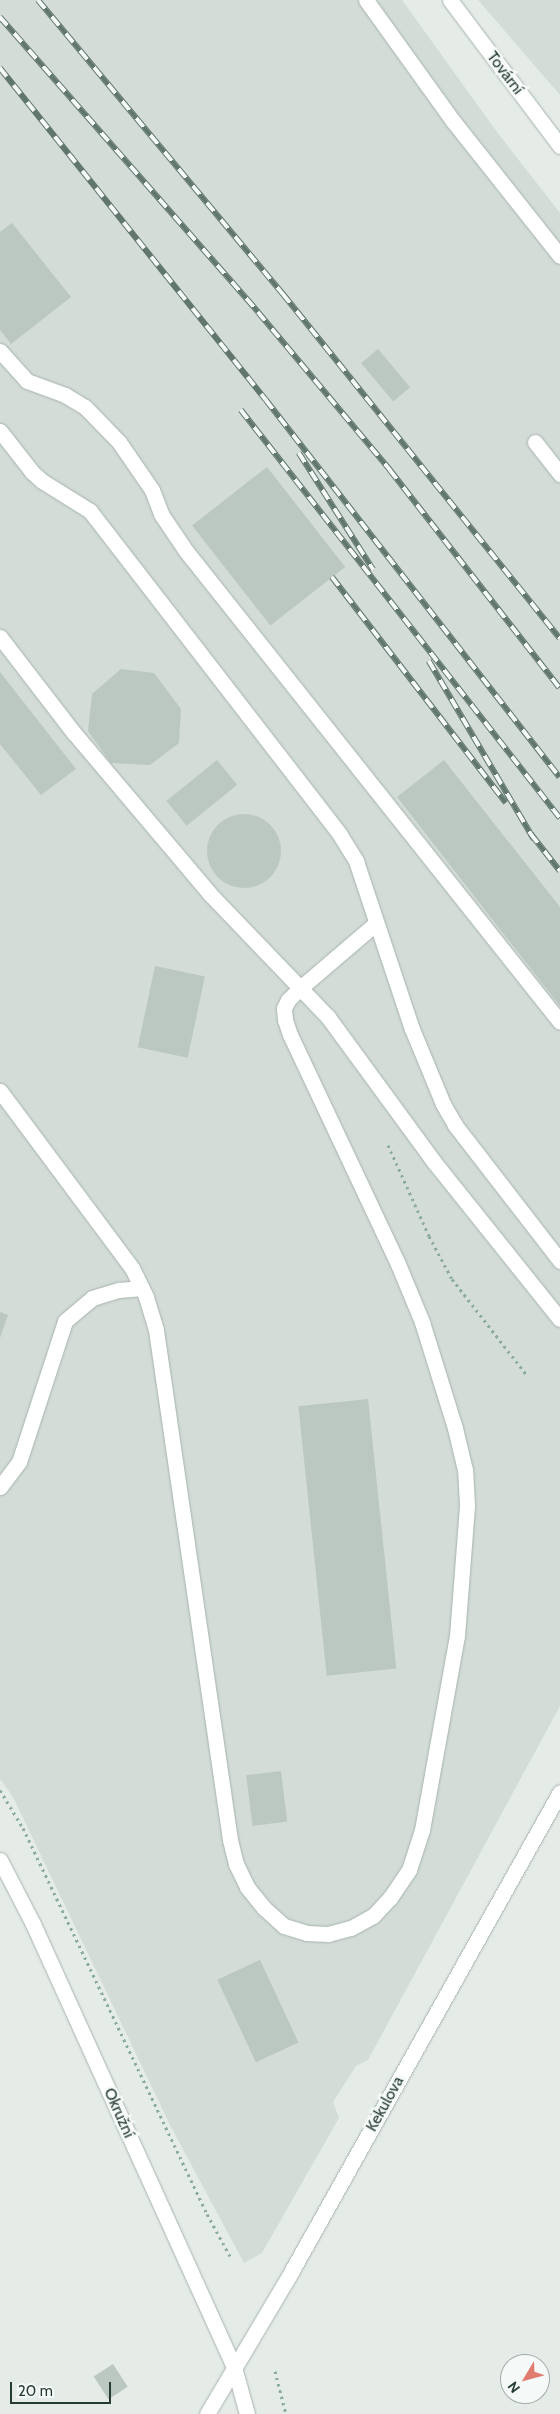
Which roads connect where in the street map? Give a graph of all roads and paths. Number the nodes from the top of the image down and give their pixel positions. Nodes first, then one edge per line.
1 (366, 0) edge
2 (450, 0) edge
3 (560, 146) edge
4 (560, 256) edge
5 (0, 351) edge
6 (0, 431) edge
7 (535, 442) dead end
8 (560, 474) edge
9 (0, 637) edge
10 (375, 924) junction
11 (298, 989) junction
12 (560, 1022) edge
13 (2, 1097) edge
14 (386, 1141) dead end
15 (560, 1261) edge
16 (142, 1288) junction
17 (560, 1319) edge
18 (526, 1374) dead end
19 (0, 1487) edge
20 (0, 1790) edge
21 (560, 1792) edge
22 (0, 1860) edge
23 (230, 2256) dead end
24 (234, 2367) junction
25 (274, 2371) dead end
26 (207, 2414) edge
27 (247, 2414) edge
28 (286, 2414) edge

1 - 4 street
2 - 3 street, Tovární
5 - 12 street
6 - 10 street
7 - 8 street
9 - 11 street
10 - 11 street
10 - 15 street
11 - 16 street
11 - 17 street
13 - 16 street
14 - 18 path
16 - 19 street
20 - 23 path
21 - 24 street, Kekulova
22 - 24 street, Okružní
24 - 26 street, Kekulova
24 - 27 street, Okružní
25 - 28 path

